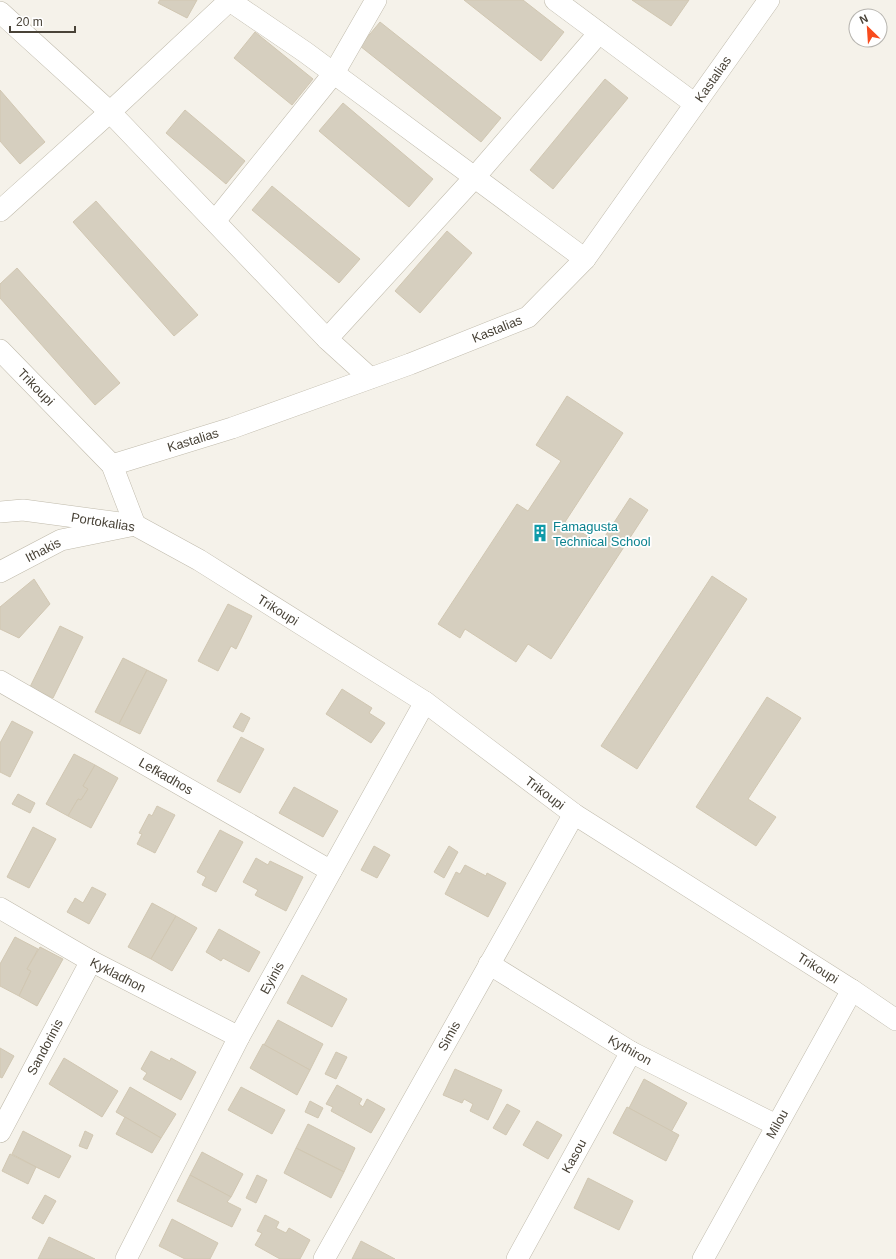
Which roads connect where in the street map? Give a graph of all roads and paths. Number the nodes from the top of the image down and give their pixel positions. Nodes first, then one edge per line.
1 (376, 0) edge
2 (555, 0) edge
3 (769, 0) edge
4 (230, 1) edge
5 (0, 12) edge
6 (599, 33) junction
7 (334, 74) junction
8 (695, 104) junction
9 (110, 112) junction
10 (474, 178) junction
11 (0, 211) edge
12 (214, 221) junction
13 (585, 259) junction
14 (327, 339) junction
15 (0, 350) edge
16 (370, 378) junction
17 (112, 465) junction
18 (0, 512) edge
19 (135, 525) junction
20 (199, 560) joint
21 (0, 572) edge
22 (0, 681) edge
23 (425, 702) junction
24 (574, 814) junction
25 (332, 871) junction
26 (0, 908) edge
27 (91, 961) junction
28 (489, 964) junction
29 (852, 990) junction
30 (896, 1020) edge
31 (240, 1037) junction
32 (631, 1052) junction
33 (776, 1125) junction
34 (0, 1132) edge
35 (126, 1259) edge
36 (324, 1259) edge
37 (517, 1259) edge
38 (704, 1259) edge

1 - 7 street
2 - 6 street
3 - 8 street, Kastalias
4 - 7 street
4 - 9 street
5 - 9 street
6 - 8 street
6 - 10 street
7 - 10 street
7 - 12 street
8 - 13 street, Kastalias
9 - 11 street
9 - 12 street
10 - 13 street
10 - 14 street
12 - 14 street
13 - 16 street, Kastalias
14 - 16 street
15 - 17 street, Trikoupi
16 - 17 street, Kastalias
17 - 19 street, Trikoupi
18 - 19 street, Portokalias
19 - 20 street, Portokalias
19 - 21 street, Ithakis
20 - 23 street, Trikoupi
22 - 25 street, Lefkadhos
23 - 24 street, Trikoupi
23 - 25 street, Eyinis
24 - 28 street, Simis
24 - 29 street, Trikoupi
25 - 31 street, Eyinis
26 - 27 street, Kykladhon
27 - 31 street, Kykladhon
27 - 34 street, Sandorinis
28 - 32 street, Kythiron
28 - 36 street, Simis
29 - 30 street, Trikoupi
29 - 33 street, Milou
31 - 35 street, Eyinis
32 - 33 street, Kythiron
32 - 37 street, Kasou
33 - 38 street, Milou

